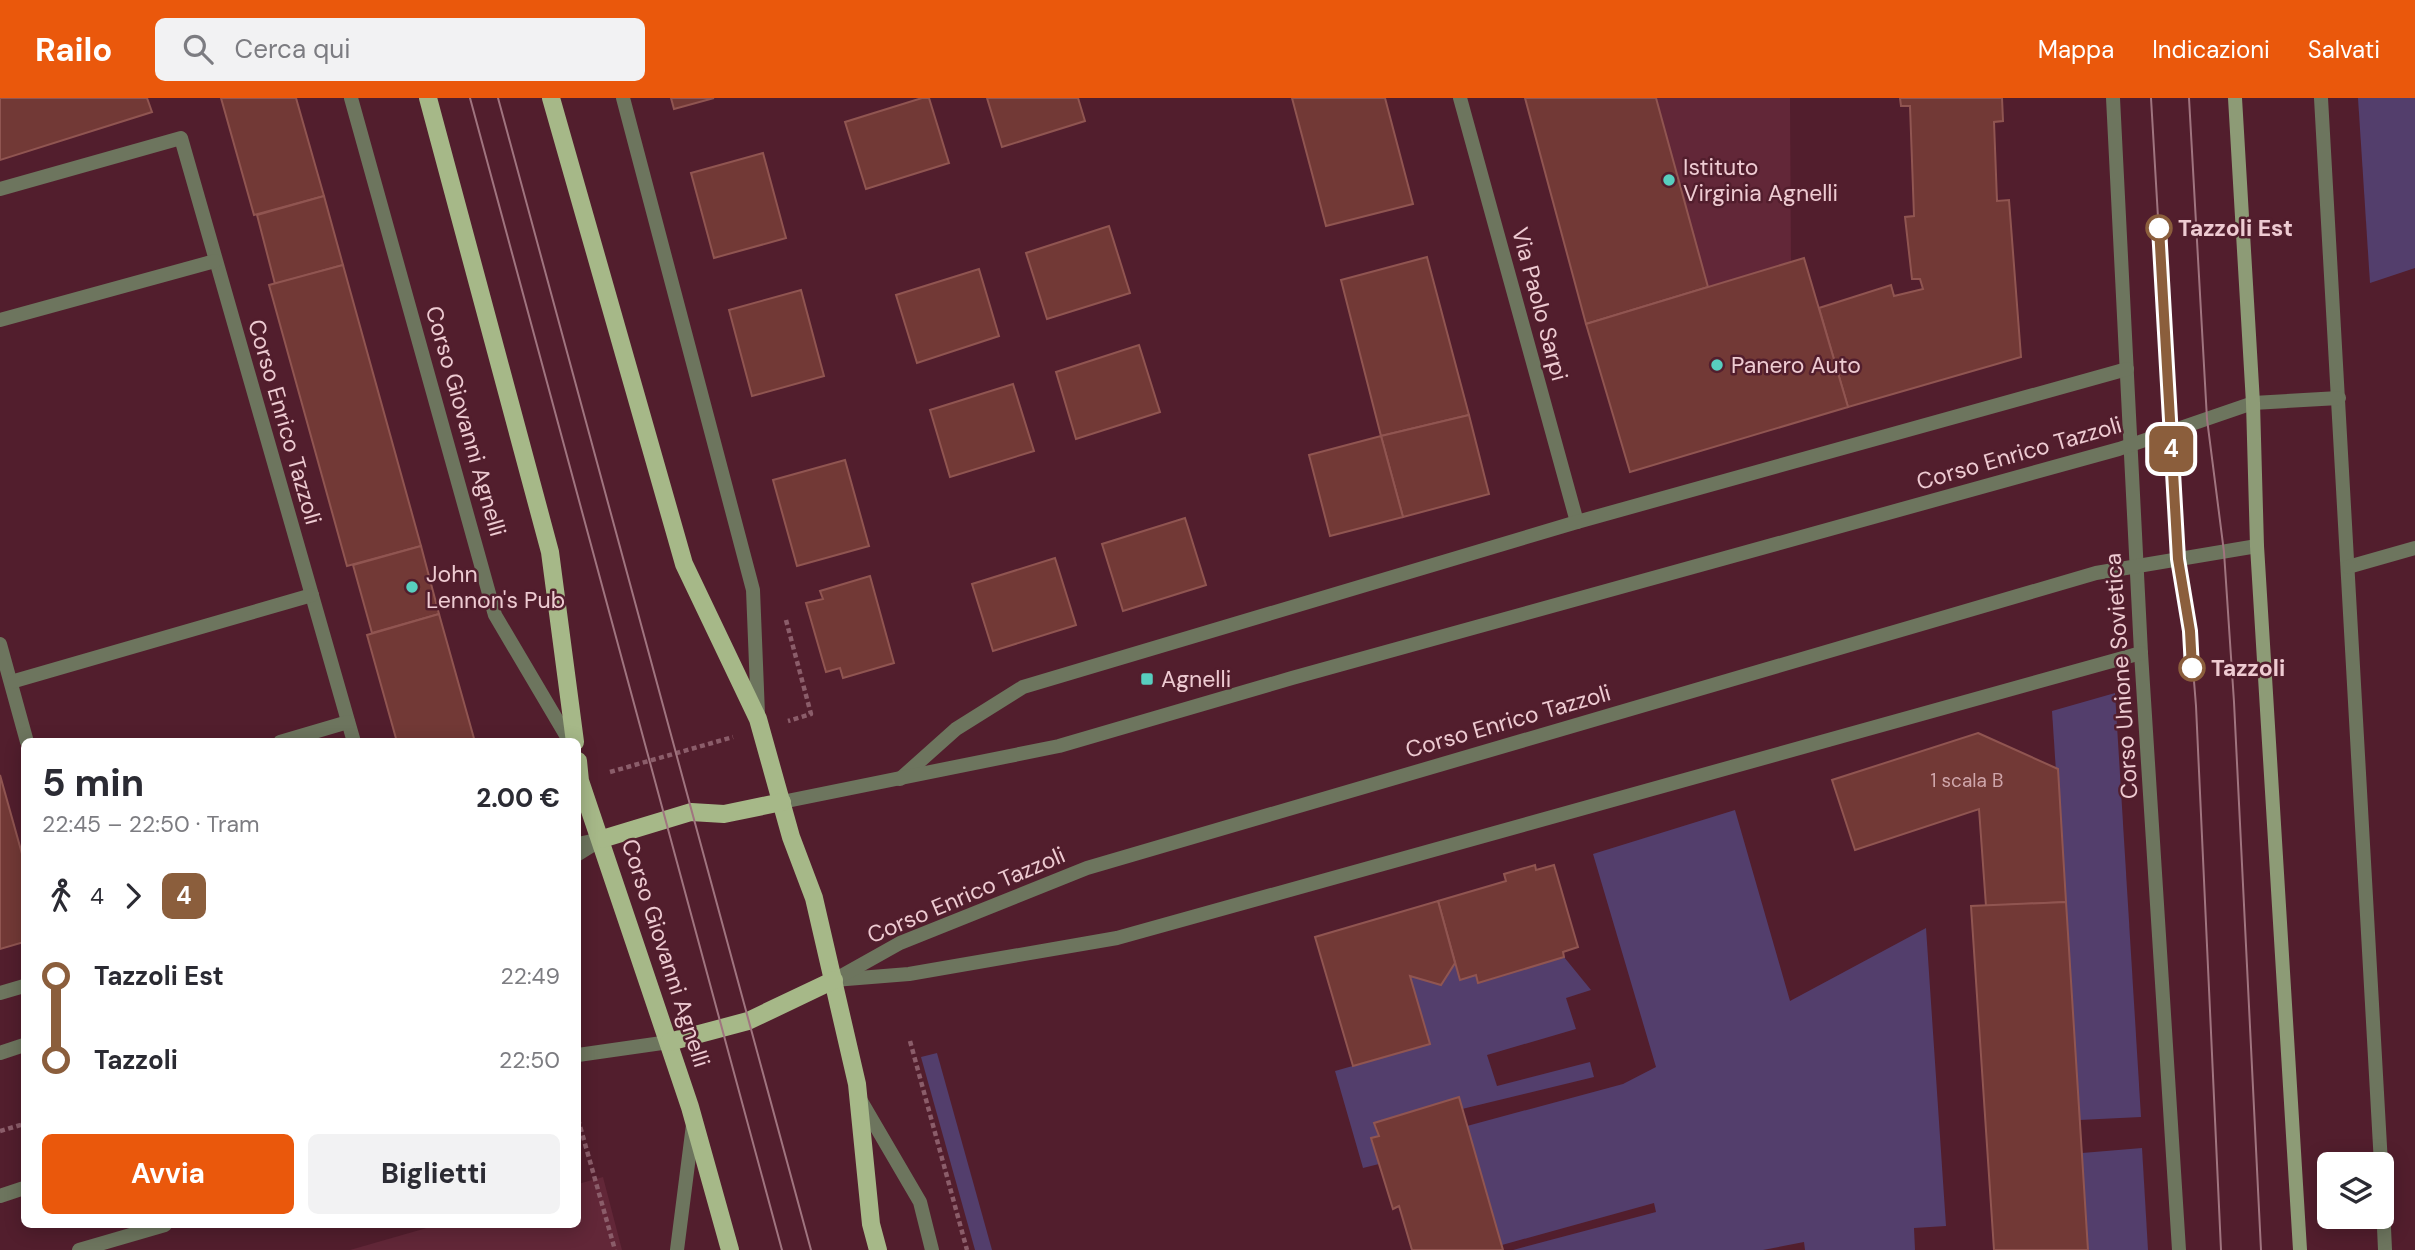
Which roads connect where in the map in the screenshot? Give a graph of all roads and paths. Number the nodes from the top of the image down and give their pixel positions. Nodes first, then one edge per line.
1 (351, 98) edge
2 (428, 98) edge
3 (551, 98) edge
4 (623, 98) edge
5 (1460, 98) edge
6 (2113, 98) edge
7 (2235, 98) edge
8 (2321, 98) edge
9 (0, 190) edge
10 (215, 261) junction
11 (0, 320) edge
12 (2127, 369) junction
13 (2339, 398) junction
14 (2253, 402) junction
15 (2130, 446) junction
16 (1577, 522) junction
17 (2257, 546) junction
18 (2415, 548) edge
19 (2136, 566) junction
20 (2348, 567) junction
21 (312, 595) junction
22 (0, 643) edge
23 (2141, 653) junction
24 (11, 682) junction
25 (758, 719) junction
26 (348, 722) junction
27 (26, 738) edge
28 (294, 738) edge
29 (353, 738) edge
30 (571, 738) edge
31 (573, 738) edge
32 (699, 747) dead end
33 (625, 768) dead end
34 (900, 779) junction
35 (581, 784) edge
36 (782, 803) junction
37 (602, 839) junction
38 (581, 843) edge
39 (581, 852) edge
40 (834, 980) junction
41 (21, 987) edge
42 (0, 993) edge
43 (910, 1041) dead end
44 (669, 1042) junction
45 (21, 1046) edge
46 (0, 1053) edge
47 (581, 1055) edge
48 (858, 1097) junction
49 (694, 1121) junction
50 (21, 1125) edge
51 (581, 1130) edge
52 (0, 1131) edge
53 (2380, 1152) edge
54 (21, 1189) edge
55 (0, 1196) edge
56 (155, 1228) edge
57 (2384, 1229) edge
58 (79, 1250) edge
59 (615, 1250) edge
60 (677, 1250) edge
61 (730, 1250) edge
62 (878, 1250) edge
63 (932, 1250) edge
64 (967, 1250) edge
65 (2179, 1250) edge
66 (2300, 1250) edge
67 (2385, 1250) edge

1 - 30 street, Corso Giovanni Agnelli
2 - 31 main road, Corso Giovanni Agnelli
3 - 25 main road
4 - 25 street
5 - 16 street, Via Paolo Sarpi
6 - 12 street, Corso Unione Sovietica
7 - 14 main road
8 - 13 street
9 - 10 street, Corso Enrico Tazzoli
10 - 11 street
10 - 21 street, Corso Enrico Tazzoli
12 - 15 street, Corso Unione Sovietica
12 - 16 street
13 - 14 street, Corso Enrico Tazzoli
13 - 20 street
14 - 15 street, Corso Enrico Tazzoli
14 - 17 main road
15 - 19 street, Corso Unione Sovietica
15 - 34 street, Corso Enrico Tazzoli
16 - 34 street
17 - 19 street, Corso Enrico Tazzoli
17 - 66 main road
18 - 20 street
19 - 23 street, Corso Unione Sovietica
19 - 40 street, Corso Enrico Tazzoli
20 - 53 street
21 - 24 street
21 - 26 street, Corso Enrico Tazzoli
22 - 24 street
23 - 40 street, Corso Enrico Tazzoli
23 - 65 street, Corso Unione Sovietica
24 - 27 street
25 - 36 main road
26 - 28 street
26 - 29 street, Corso Enrico Tazzoli
32 - 33 path
34 - 36 street, Corso Enrico Tazzoli
35 - 37 main road, Corso Giovanni Agnelli
36 - 37 main road
36 - 40 main road
37 - 38 street
37 - 39 street
37 - 44 main road, Corso Giovanni Agnelli
40 - 44 main road
40 - 48 main road
41 - 42 street
43 - 64 path
44 - 47 street
44 - 49 main road, Corso Giovanni Agnelli
45 - 46 street
48 - 62 main road
48 - 63 street
49 - 60 street, Corso Giovanni Agnelli
49 - 61 main road, Corso Giovanni Agnelli
50 - 52 path
51 - 59 path
54 - 55 street
56 - 58 street
57 - 67 street

